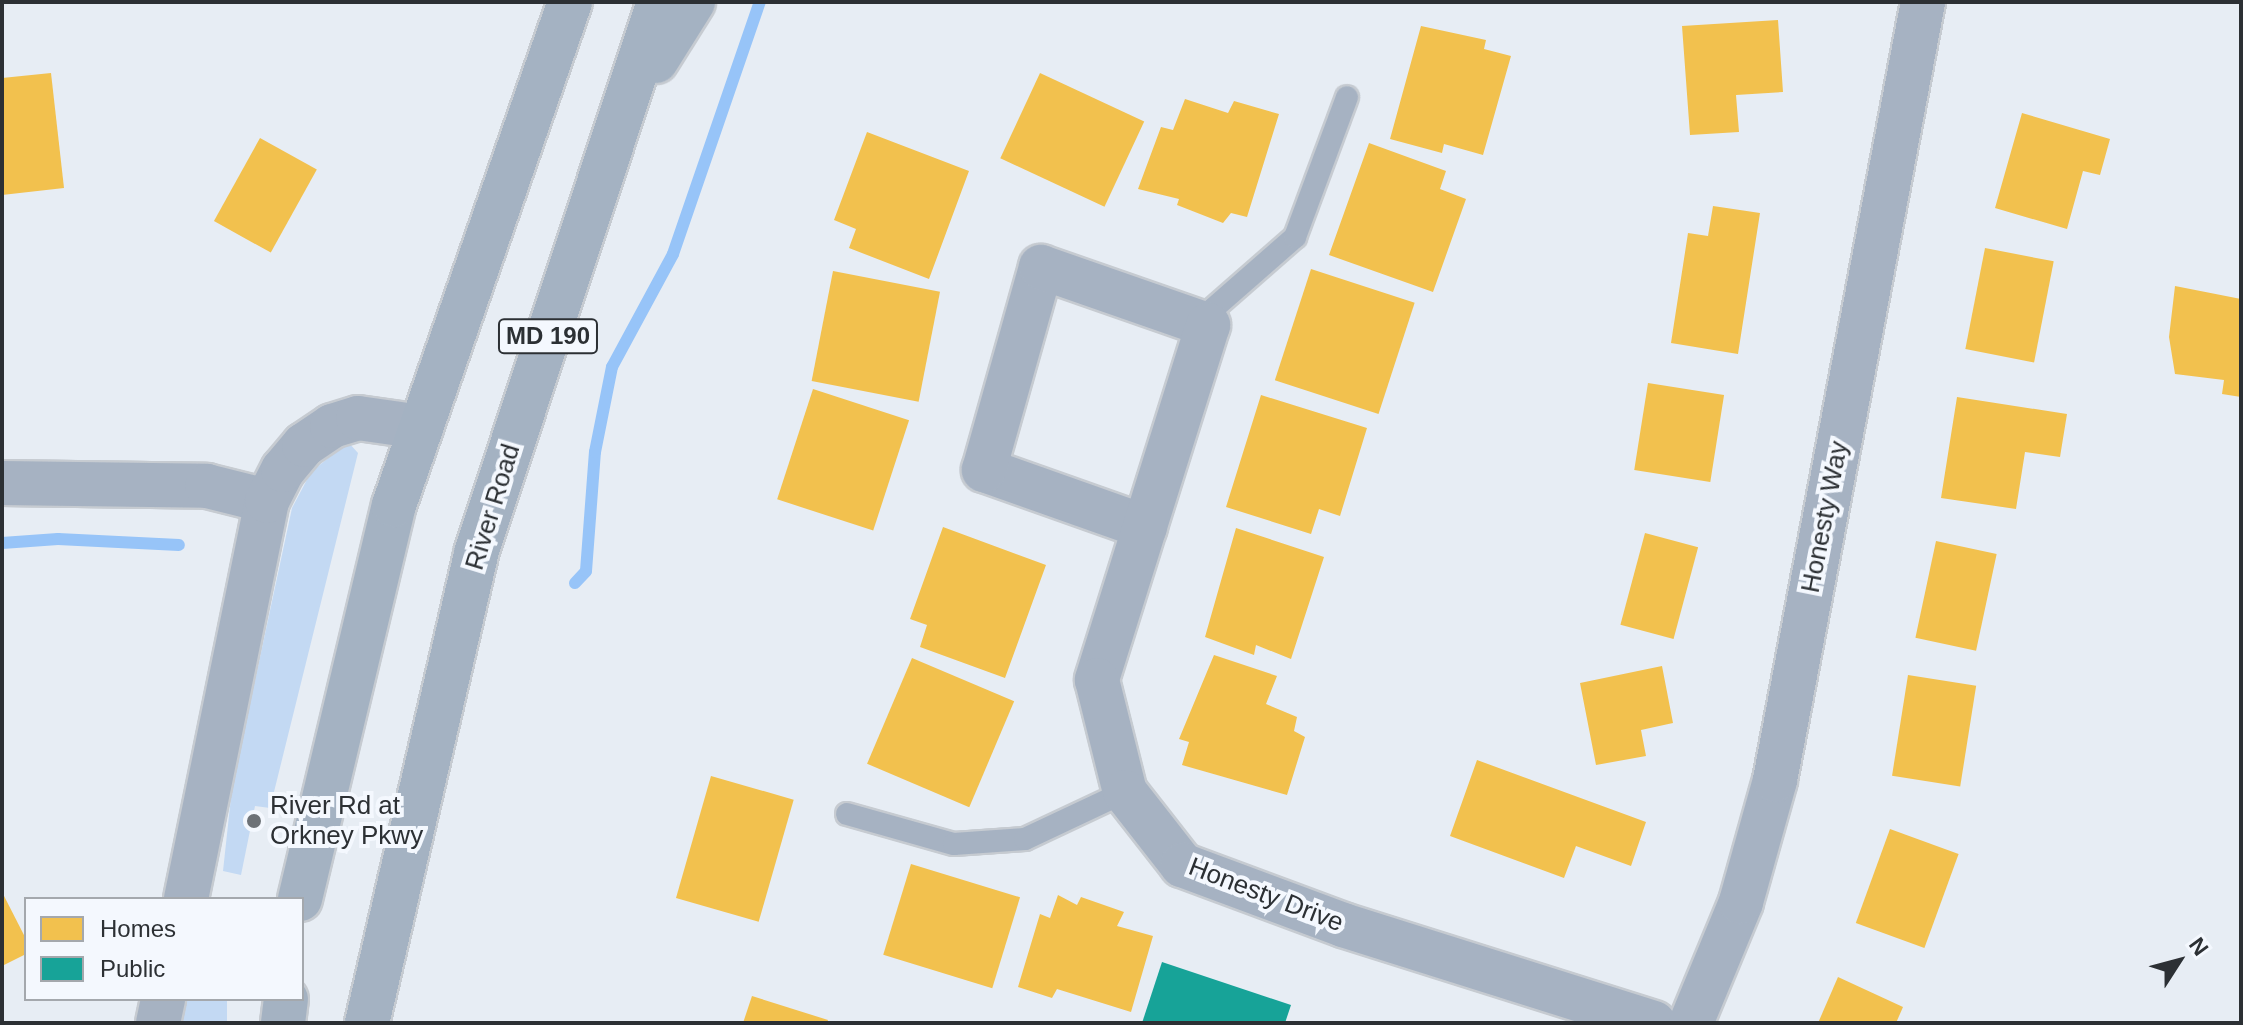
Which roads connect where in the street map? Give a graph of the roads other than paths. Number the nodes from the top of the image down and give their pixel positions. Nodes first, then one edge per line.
1 (551, 2) edge
2 (570, 2) edge
3 (659, 2) edge
4 (693, 2) edge
5 (1923, 2) edge
6 (555, 46) junction
7 (1347, 97) dead end
8 (621, 118) junction
9 (1198, 322) junction
10 (421, 427) junction
11 (2, 483) edge
12 (267, 501) junction
13 (1145, 527) junction
14 (1125, 792) junction
15 (847, 814) dead end
16 (186, 897) edge
17 (300, 897) edge
18 (163, 1001) edge
19 (286, 1001) edge
20 (158, 1023) edge
21 (283, 1023) edge
22 (367, 1023) edge
23 (1654, 1023) edge
24 (1691, 1023) edge

1 - 6 main road
2 - 6 main road, MD 190
3 - 8 main road, River Road / MD 190
4 - 8 main road
5 - 24 street, Honesty Way
6 - 10 main road, MD 190
7 - 9 lane
8 - 22 main road, River Road / MD 190
9 - 13 street, Honesty Drive
9 - 13 street
10 - 12 street
10 - 17 main road, MD 190
11 - 12 street
12 - 16 street
13 - 14 street, Honesty Drive
14 - 15 lane
14 - 23 street, Honesty Drive
18 - 20 street
19 - 21 main road

